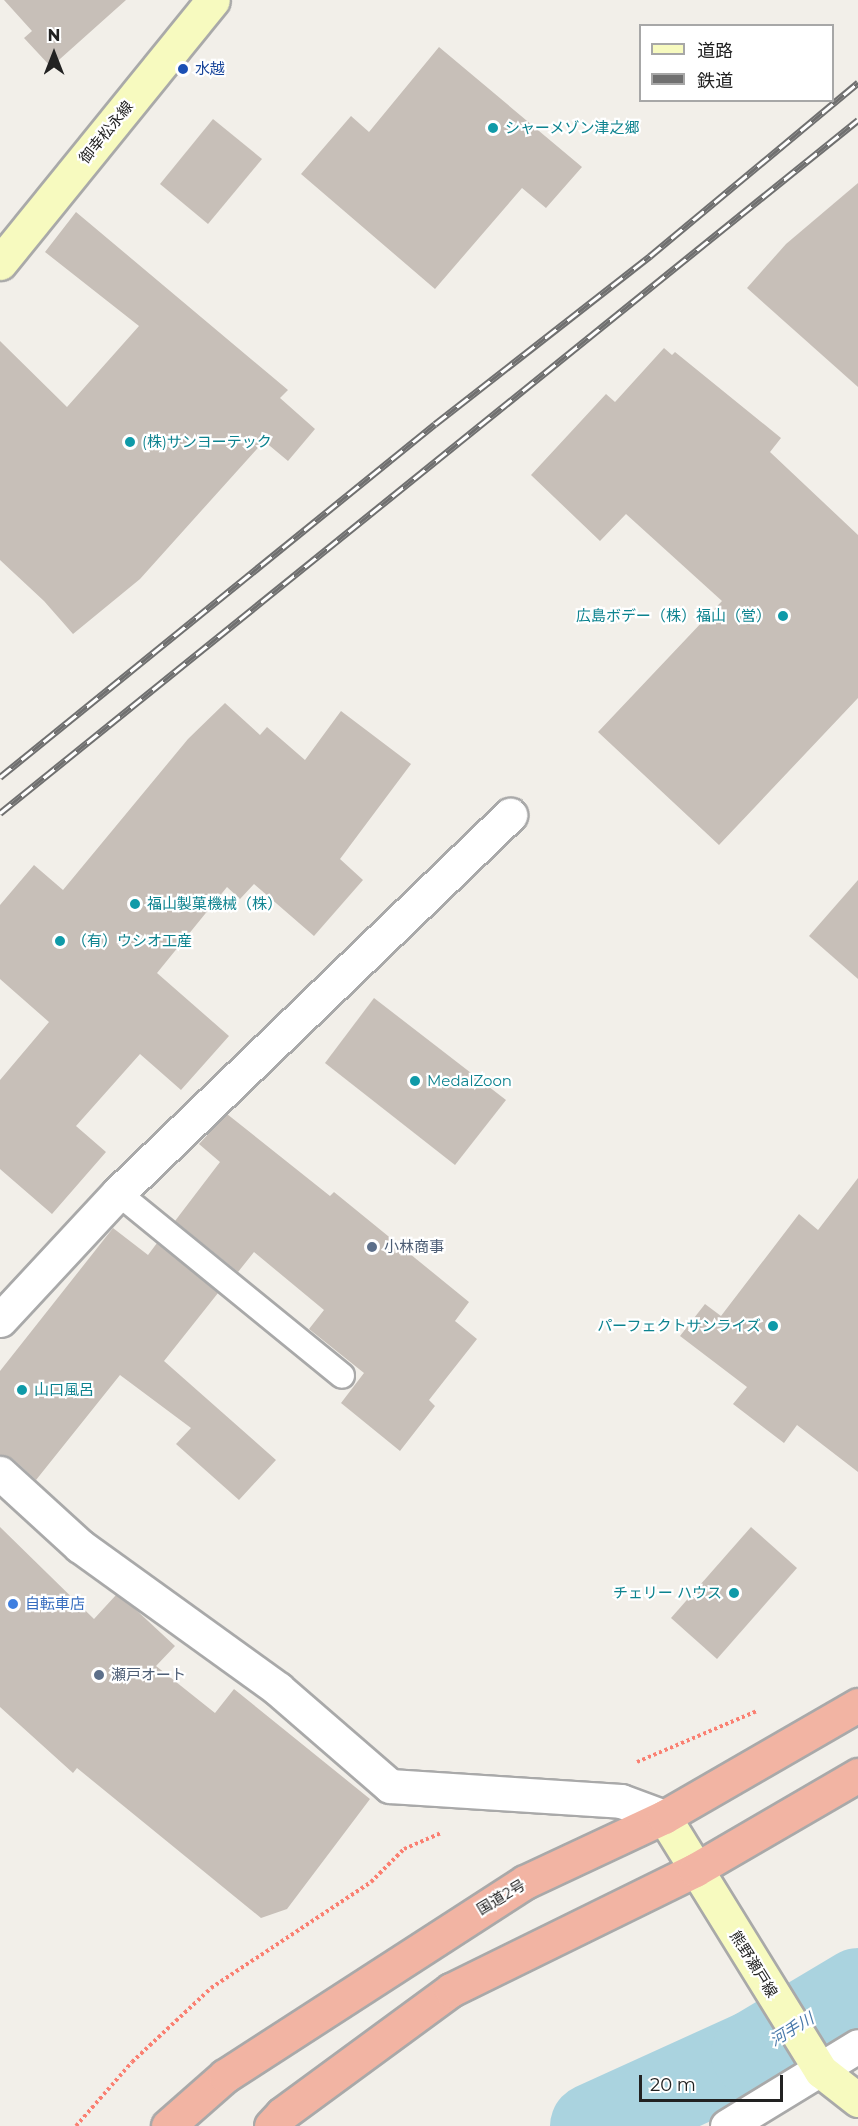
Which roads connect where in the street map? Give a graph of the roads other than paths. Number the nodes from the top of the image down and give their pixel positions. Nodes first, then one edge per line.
1 (213, 0) edge
2 (0, 263) edge
3 (510, 815) dead end
4 (118, 1193) junction
5 (0, 1320) edge
6 (342, 1376) dead end
7 (0, 1473) edge
8 (858, 1705) edge
9 (858, 1775) edge
10 (664, 1817) junction
11 (696, 1870) junction
12 (858, 2046) edge
13 (821, 2071) junction
14 (858, 2100) edge
15 (168, 2126) edge
16 (271, 2126) edge
17 (727, 2126) edge

1 - 2 main road, 御幸松永線
3 - 4 street
4 - 5 street
4 - 6 lane
7 - 10 street
8 - 10 highway, 国道2号
9 - 11 highway
10 - 11 main road, 熊野瀬戸線
10 - 15 highway, 国道2号
11 - 13 main road, 熊野瀬戸線
11 - 16 highway
12 - 13 street
13 - 14 main road, 熊野瀬戸線
13 - 17 street

